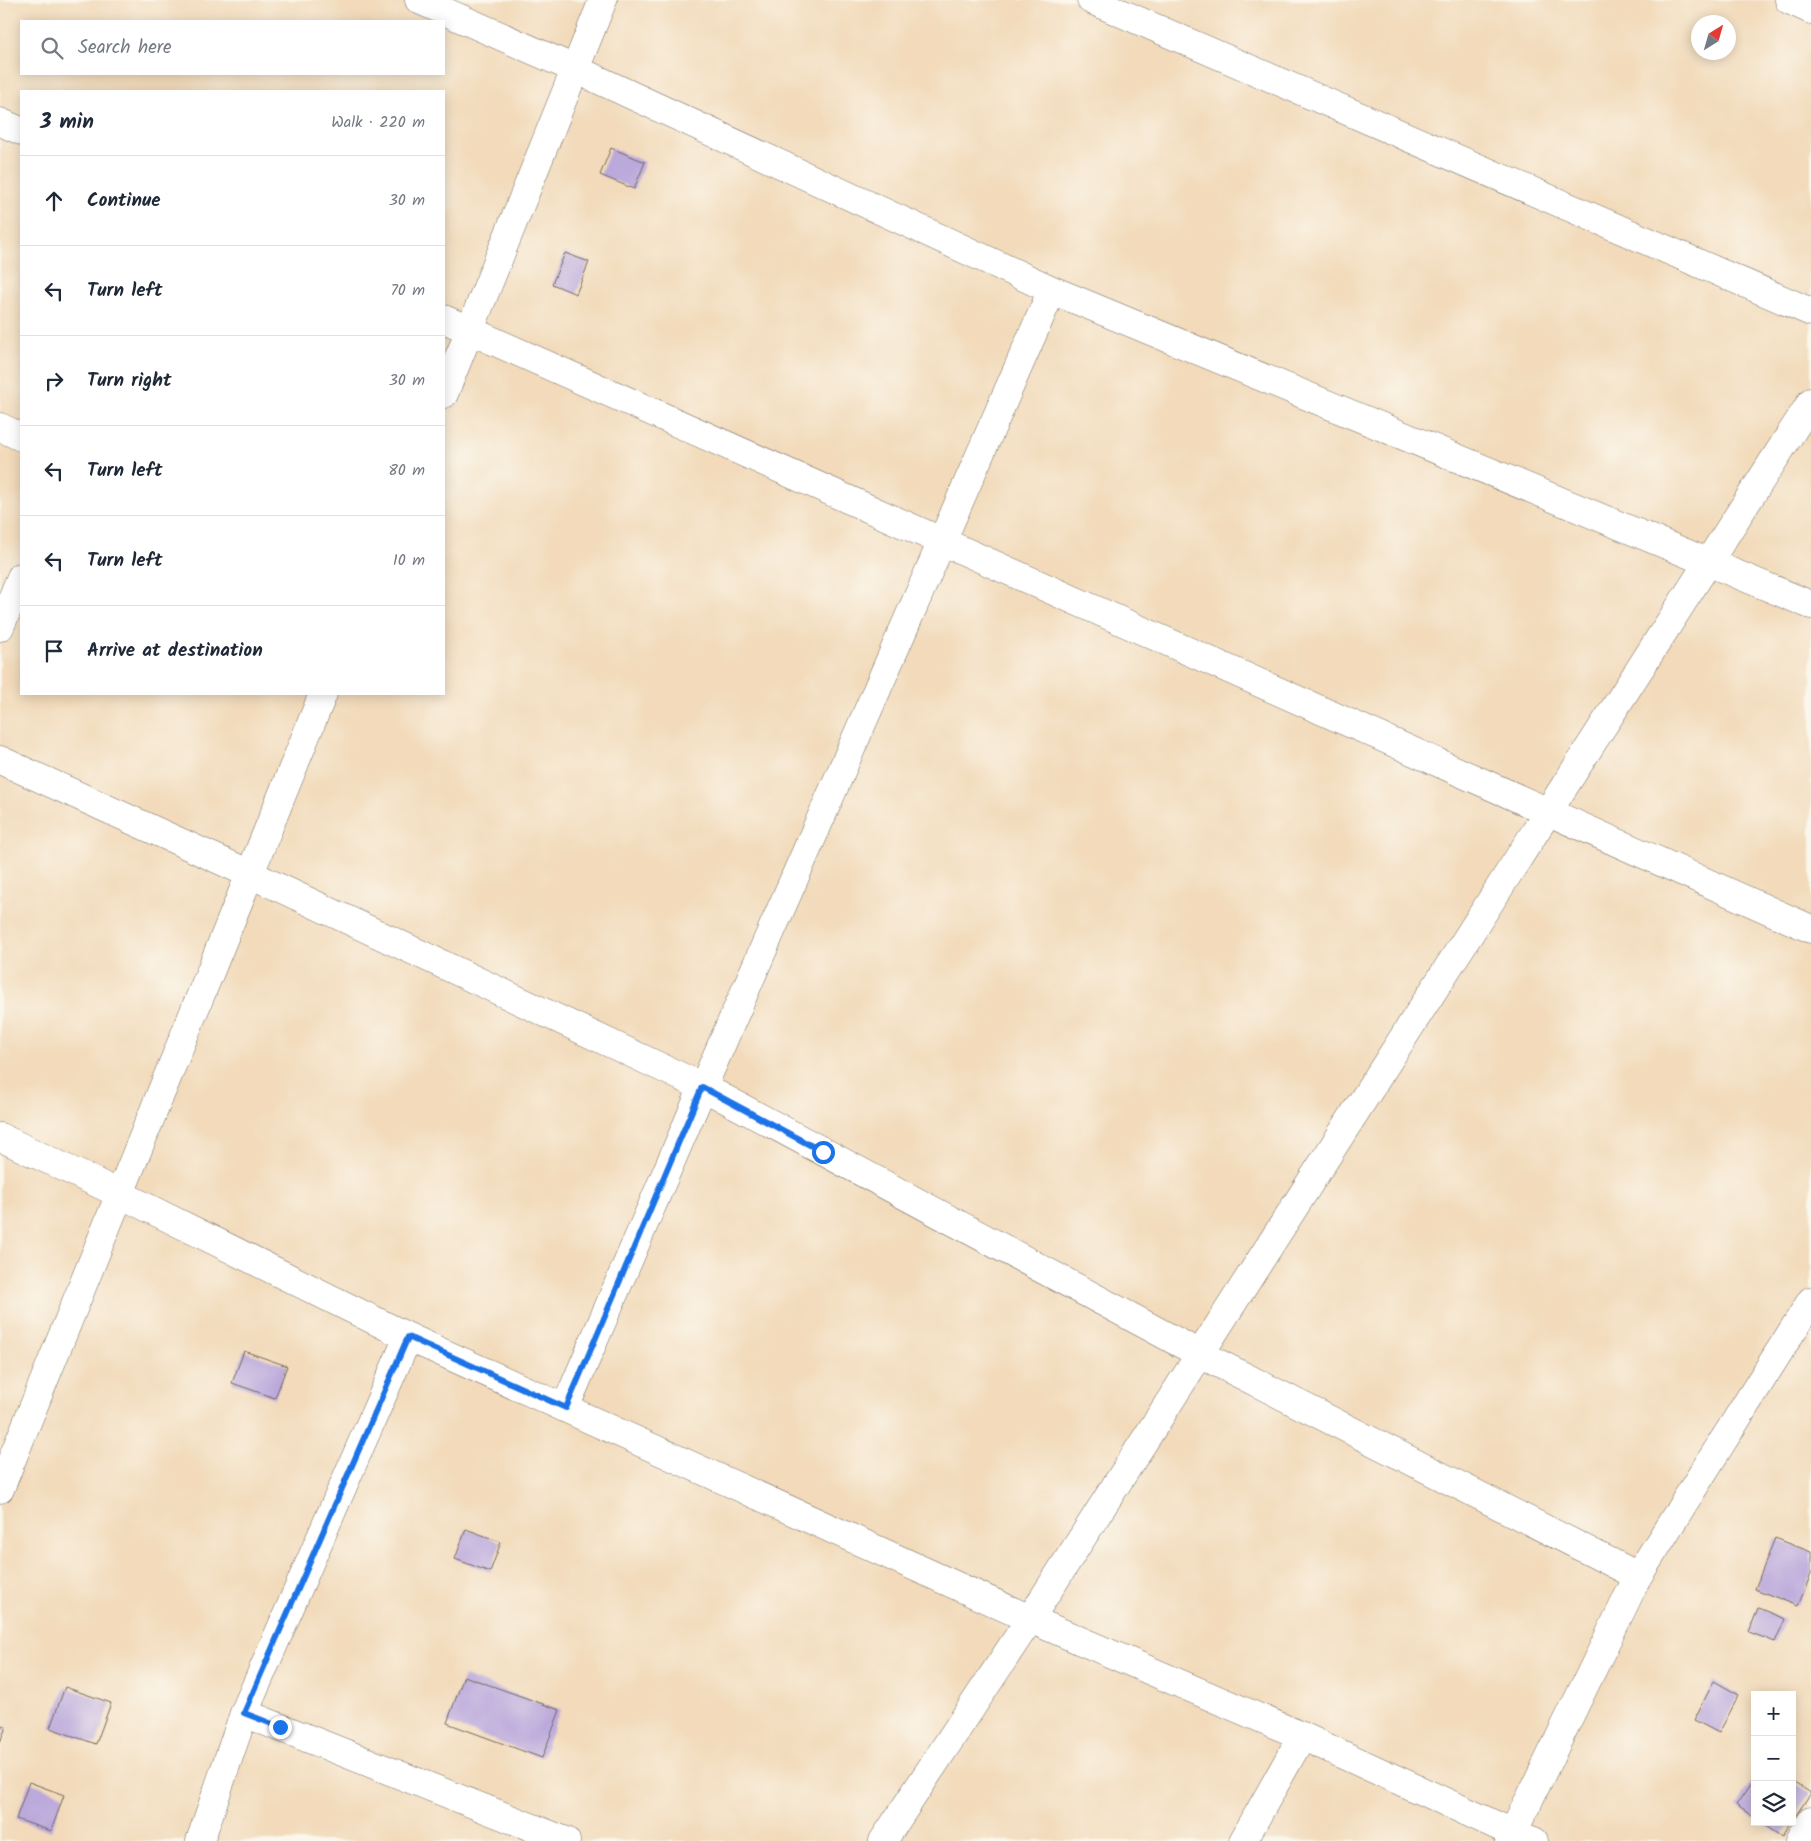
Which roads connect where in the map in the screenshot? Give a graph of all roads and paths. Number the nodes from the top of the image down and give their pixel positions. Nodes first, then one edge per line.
1 (419, 0) edge
2 (603, 0) edge
3 (1091, 0) edge
4 (1789, 0) edge
5 (1811, 10) edge
6 (575, 69) junction
7 (0, 122) edge
8 (20, 131) edge
9 (1052, 290) junction
10 (1811, 312) edge
11 (445, 319) edge
12 (469, 331) junction
13 (445, 391) edge
14 (1811, 402) edge
15 (0, 427) edge
16 (20, 437) edge
17 (942, 542) junction
18 (1709, 561) junction
19 (20, 578) edge
20 (1811, 605) edge
21 (0, 627) edge
22 (322, 695) edge
23 (0, 760) edge
24 (1548, 812) junction
25 (250, 874) junction
26 (1811, 929) edge
27 (702, 1087) junction
28 (0, 1137) edge
29 (120, 1194) junction
30 (1811, 1301) edge
31 (408, 1337) junction
32 (1200, 1354) junction
33 (566, 1408) junction
34 (0, 1489) edge
35 (1638, 1576) junction
36 (1030, 1620) junction
37 (244, 1713) junction
38 (1302, 1736) junction
39 (1811, 1820) edge
40 (1519, 1838) edge
41 (200, 1841) edge
42 (566, 1841) edge
43 (883, 1841) edge
44 (1243, 1841) edge
45 (1799, 1841) edge

1 - 6 street
2 - 6 street
3 - 10 street
4 - 5 street
6 - 9 street
6 - 12 street
7 - 8 street
9 - 17 street
9 - 18 street
11 - 12 street
12 - 13 street
12 - 17 street
14 - 18 street
15 - 16 street
17 - 24 street
17 - 27 street
18 - 20 street
18 - 24 street
19 - 21 street
22 - 25 street
23 - 25 street
24 - 26 street
24 - 32 street
25 - 27 street
25 - 29 street
27 - 32 street
27 - 33 street
28 - 29 street
29 - 31 street
29 - 34 street
30 - 35 street
31 - 33 street
31 - 37 street
32 - 35 street
32 - 36 street
33 - 36 street
35 - 40 street
36 - 38 street
36 - 43 street
37 - 41 street
37 - 42 street
38 - 40 street
38 - 44 street
39 - 45 street

